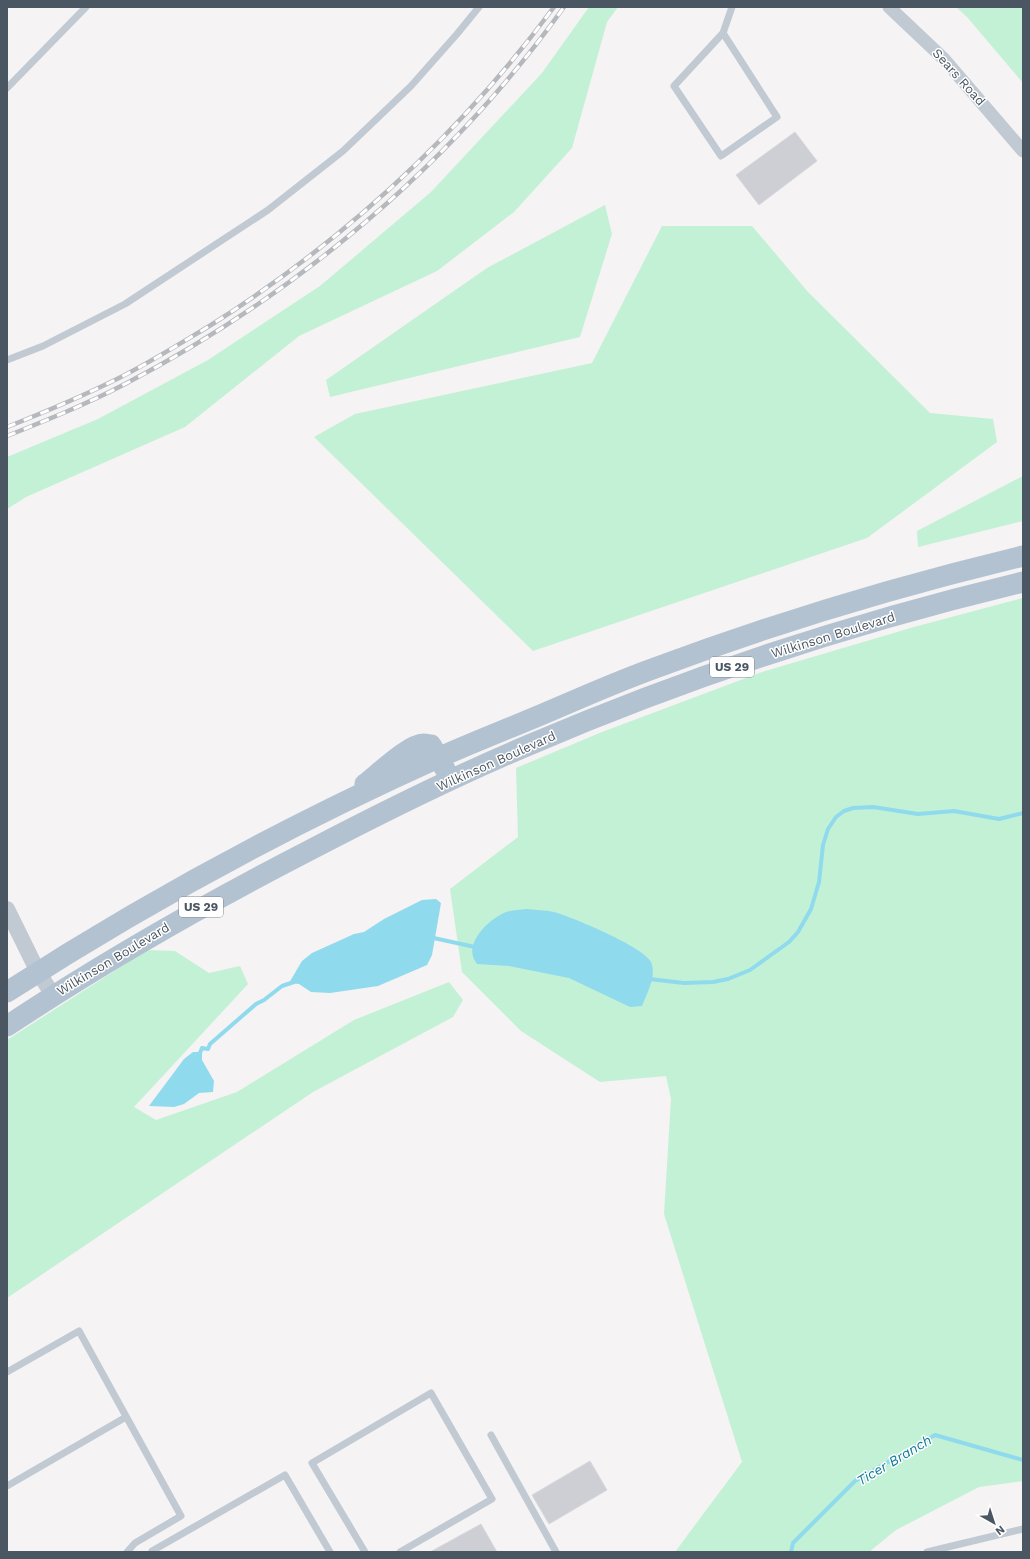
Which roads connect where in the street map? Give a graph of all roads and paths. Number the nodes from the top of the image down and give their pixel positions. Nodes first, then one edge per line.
1 (86, 7) edge
2 (479, 7) edge
3 (732, 7) edge
4 (889, 7) edge
5 (723, 33) junction
6 (7, 88) edge
7 (1023, 152) edge
8 (7, 360) edge
9 (1023, 556) edge
10 (1023, 582) edge
11 (439, 758) junction
12 (451, 780) junction
13 (7, 909) edge
14 (38, 972) junction
15 (7, 992) edge
16 (53, 996) junction
17 (7, 1026) edge
18 (7, 1372) edge
19 (126, 1417) junction
20 (491, 1435) dead end
21 (7, 1486) edge
22 (1023, 1529) edge
23 (127, 1552) edge
24 (153, 1552) edge
25 (330, 1552) edge
26 (365, 1552) edge
27 (400, 1552) edge
28 (556, 1552) edge
29 (928, 1552) edge

1 - 6 lane
2 - 8 lane
3 - 5 lane
4 - 7 street, Sears Road
5 - 5 lane
9 - 11 main road, Wilkinson Boulevard / US 29
10 - 12 main road, Wilkinson Boulevard / US 29
11 - 12 main road
11 - 14 main road, Wilkinson Boulevard / US 29
12 - 16 main road, Wilkinson Boulevard / US 29
13 - 14 street
14 - 15 main road, Wilkinson Boulevard / US 29
14 - 16 street
16 - 17 main road, Wilkinson Boulevard / US 29
18 - 19 lane
19 - 21 lane
19 - 23 lane
20 - 28 lane
22 - 29 lane
24 - 25 lane
26 - 27 lane

